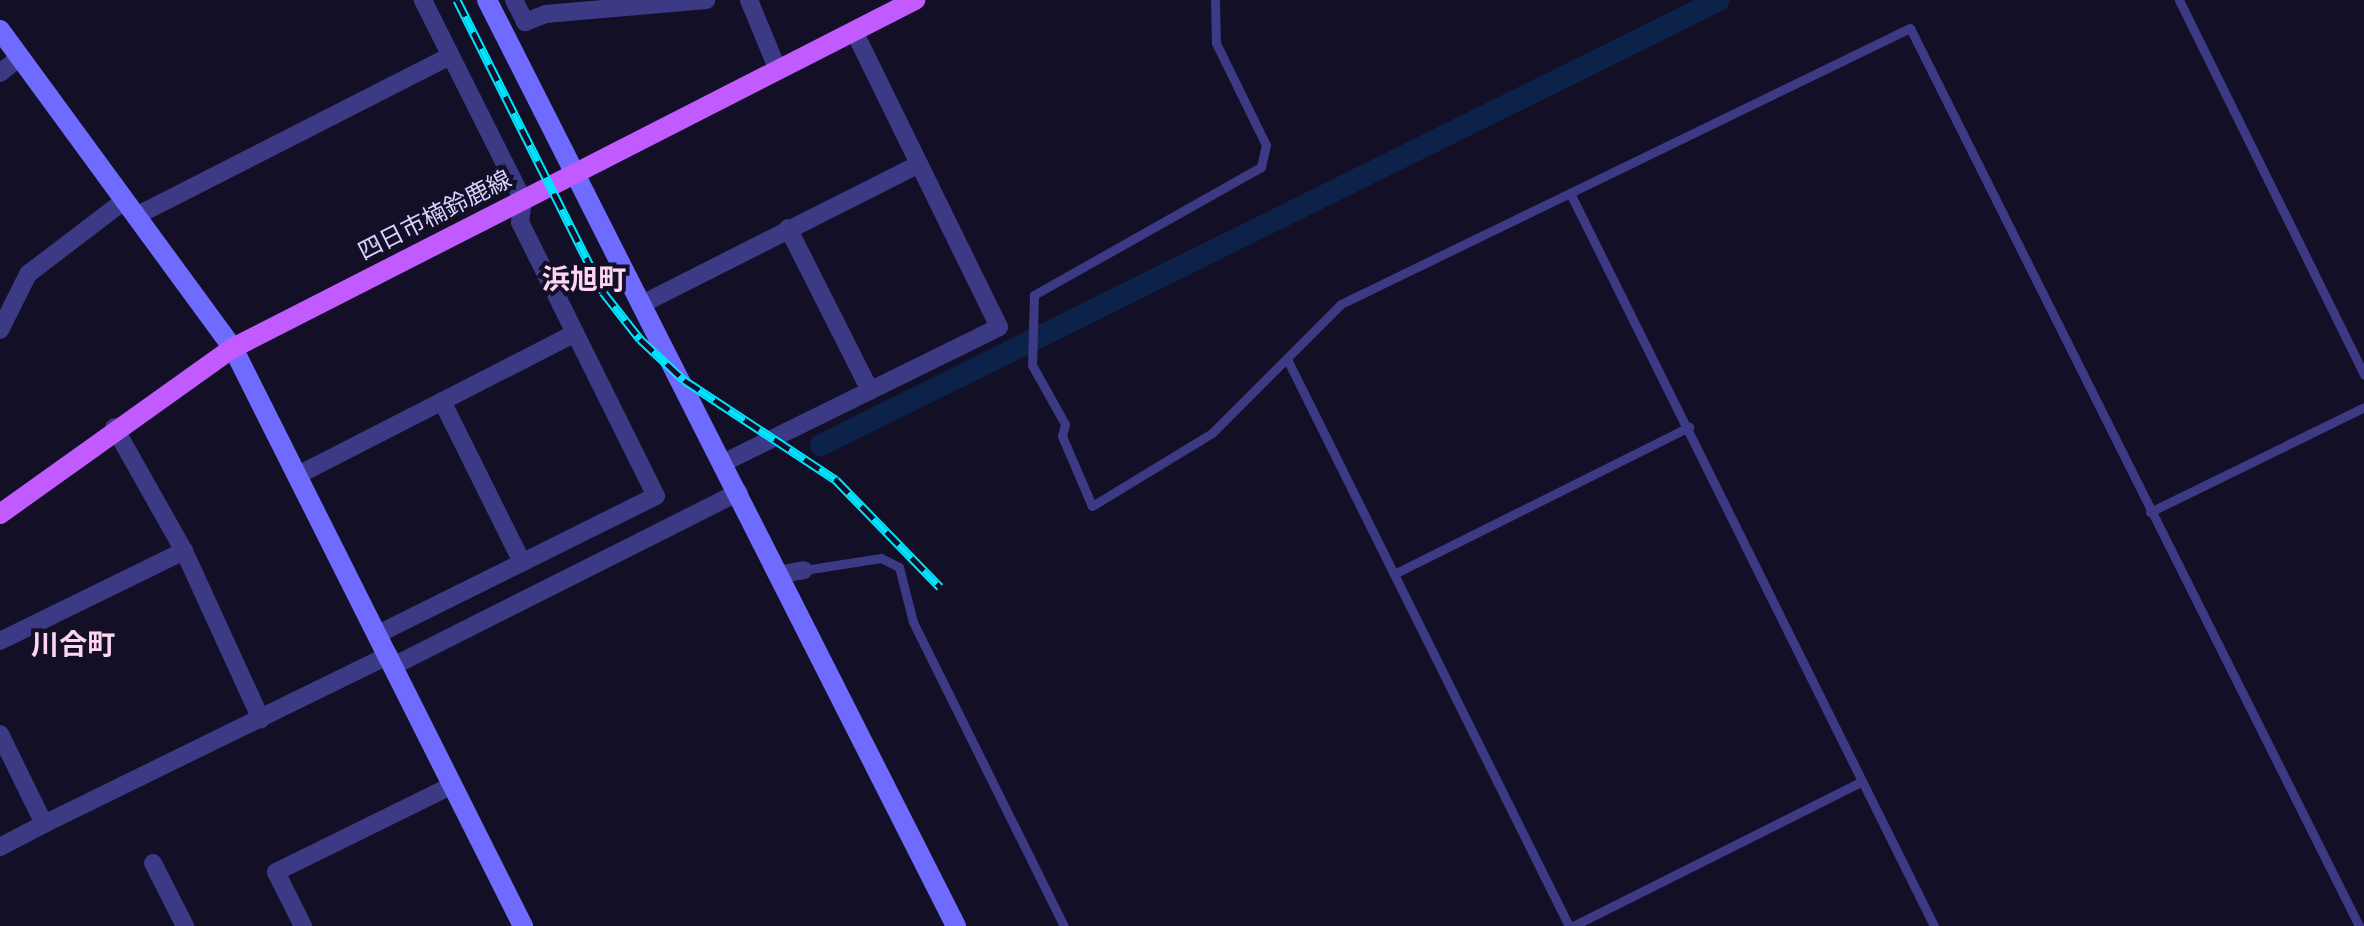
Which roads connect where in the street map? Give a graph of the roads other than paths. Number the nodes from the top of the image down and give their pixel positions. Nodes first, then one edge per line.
1 (423, 0) edge
2 (487, 0) edge
3 (514, 0) edge
4 (706, 0) edge
5 (749, 0) edge
6 (915, 0) edge
7 (1215, 0) edge
8 (2179, 0) edge
9 (0, 30) edge
10 (854, 31) junction
11 (450, 56) junction
12 (20, 57) junction
13 (777, 68) junction
14 (0, 73) edge
15 (917, 165) junction
16 (573, 174) junction
17 (1572, 197) junction
18 (523, 200) junction
19 (130, 208) junction
20 (788, 228) junction
21 (646, 302) junction
22 (0, 330) edge
23 (575, 333) junction
24 (233, 348) junction
25 (1287, 359) junction
26 (2364, 375) edge
27 (870, 390) junction
28 (442, 401) junction
29 (2364, 407) edge
30 (114, 427) junction
31 (1689, 427) junction
32 (725, 462) junction
33 (298, 475) junction
34 (739, 492) junction
35 (2150, 512) junction
36 (0, 514) edge
37 (184, 551) junction
38 (522, 562) junction
39 (804, 570) joint
40 (782, 574) junction
41 (1394, 574) junction
42 (378, 634) junction
43 (0, 641) edge
44 (391, 660) junction
45 (261, 719) junction
46 (0, 734) edge
47 (1862, 781) junction
48 (453, 785) junction
49 (44, 824) junction
50 (0, 847) edge
51 (153, 863) dead end
52 (185, 926) edge
53 (303, 926) edge
54 (523, 926) edge
55 (956, 926) edge
56 (1064, 926) edge
57 (1571, 926) edge
58 (1934, 926) edge
59 (2359, 926) edge

1 - 11 street
2 - 16 street
3 - 4 street
5 - 13 street
6 - 10 main road, 四日市楠鈴鹿線
7 - 25 lane
8 - 26 lane
9 - 12 street
10 - 13 main road, 四日市楠鈴鹿線
10 - 15 street
11 - 18 street
11 - 19 street
12 - 14 street
12 - 19 street
13 - 16 main road, 四日市楠鈴鹿線
15 - 20 street
15 - 27 street
16 - 18 main road, 四日市楠鈴鹿線
16 - 21 street
17 - 25 lane
17 - 31 lane
17 - 35 lane
18 - 23 street
18 - 24 main road, 四日市楠鈴鹿線
19 - 22 street
19 - 24 street
20 - 21 street
20 - 27 street
21 - 32 street
23 - 28 street
23 - 38 street
24 - 30 main road, 四日市楠鈴鹿線
24 - 33 street
25 - 41 lane
27 - 32 street
28 - 33 street
28 - 38 street
29 - 35 lane
30 - 36 main road, 四日市楠鈴鹿線
30 - 37 street
31 - 41 lane
31 - 47 lane
32 - 34 street
33 - 42 street
34 - 40 street
34 - 44 street
35 - 59 lane
37 - 43 street
37 - 45 street
38 - 42 street
39 - 40 street
39 - 56 lane
40 - 55 street
41 - 57 lane
42 - 44 street
44 - 45 street
44 - 48 street
45 - 49 street
46 - 49 street
47 - 57 lane
47 - 58 lane
48 - 53 street
48 - 54 street
49 - 50 street
51 - 52 street

